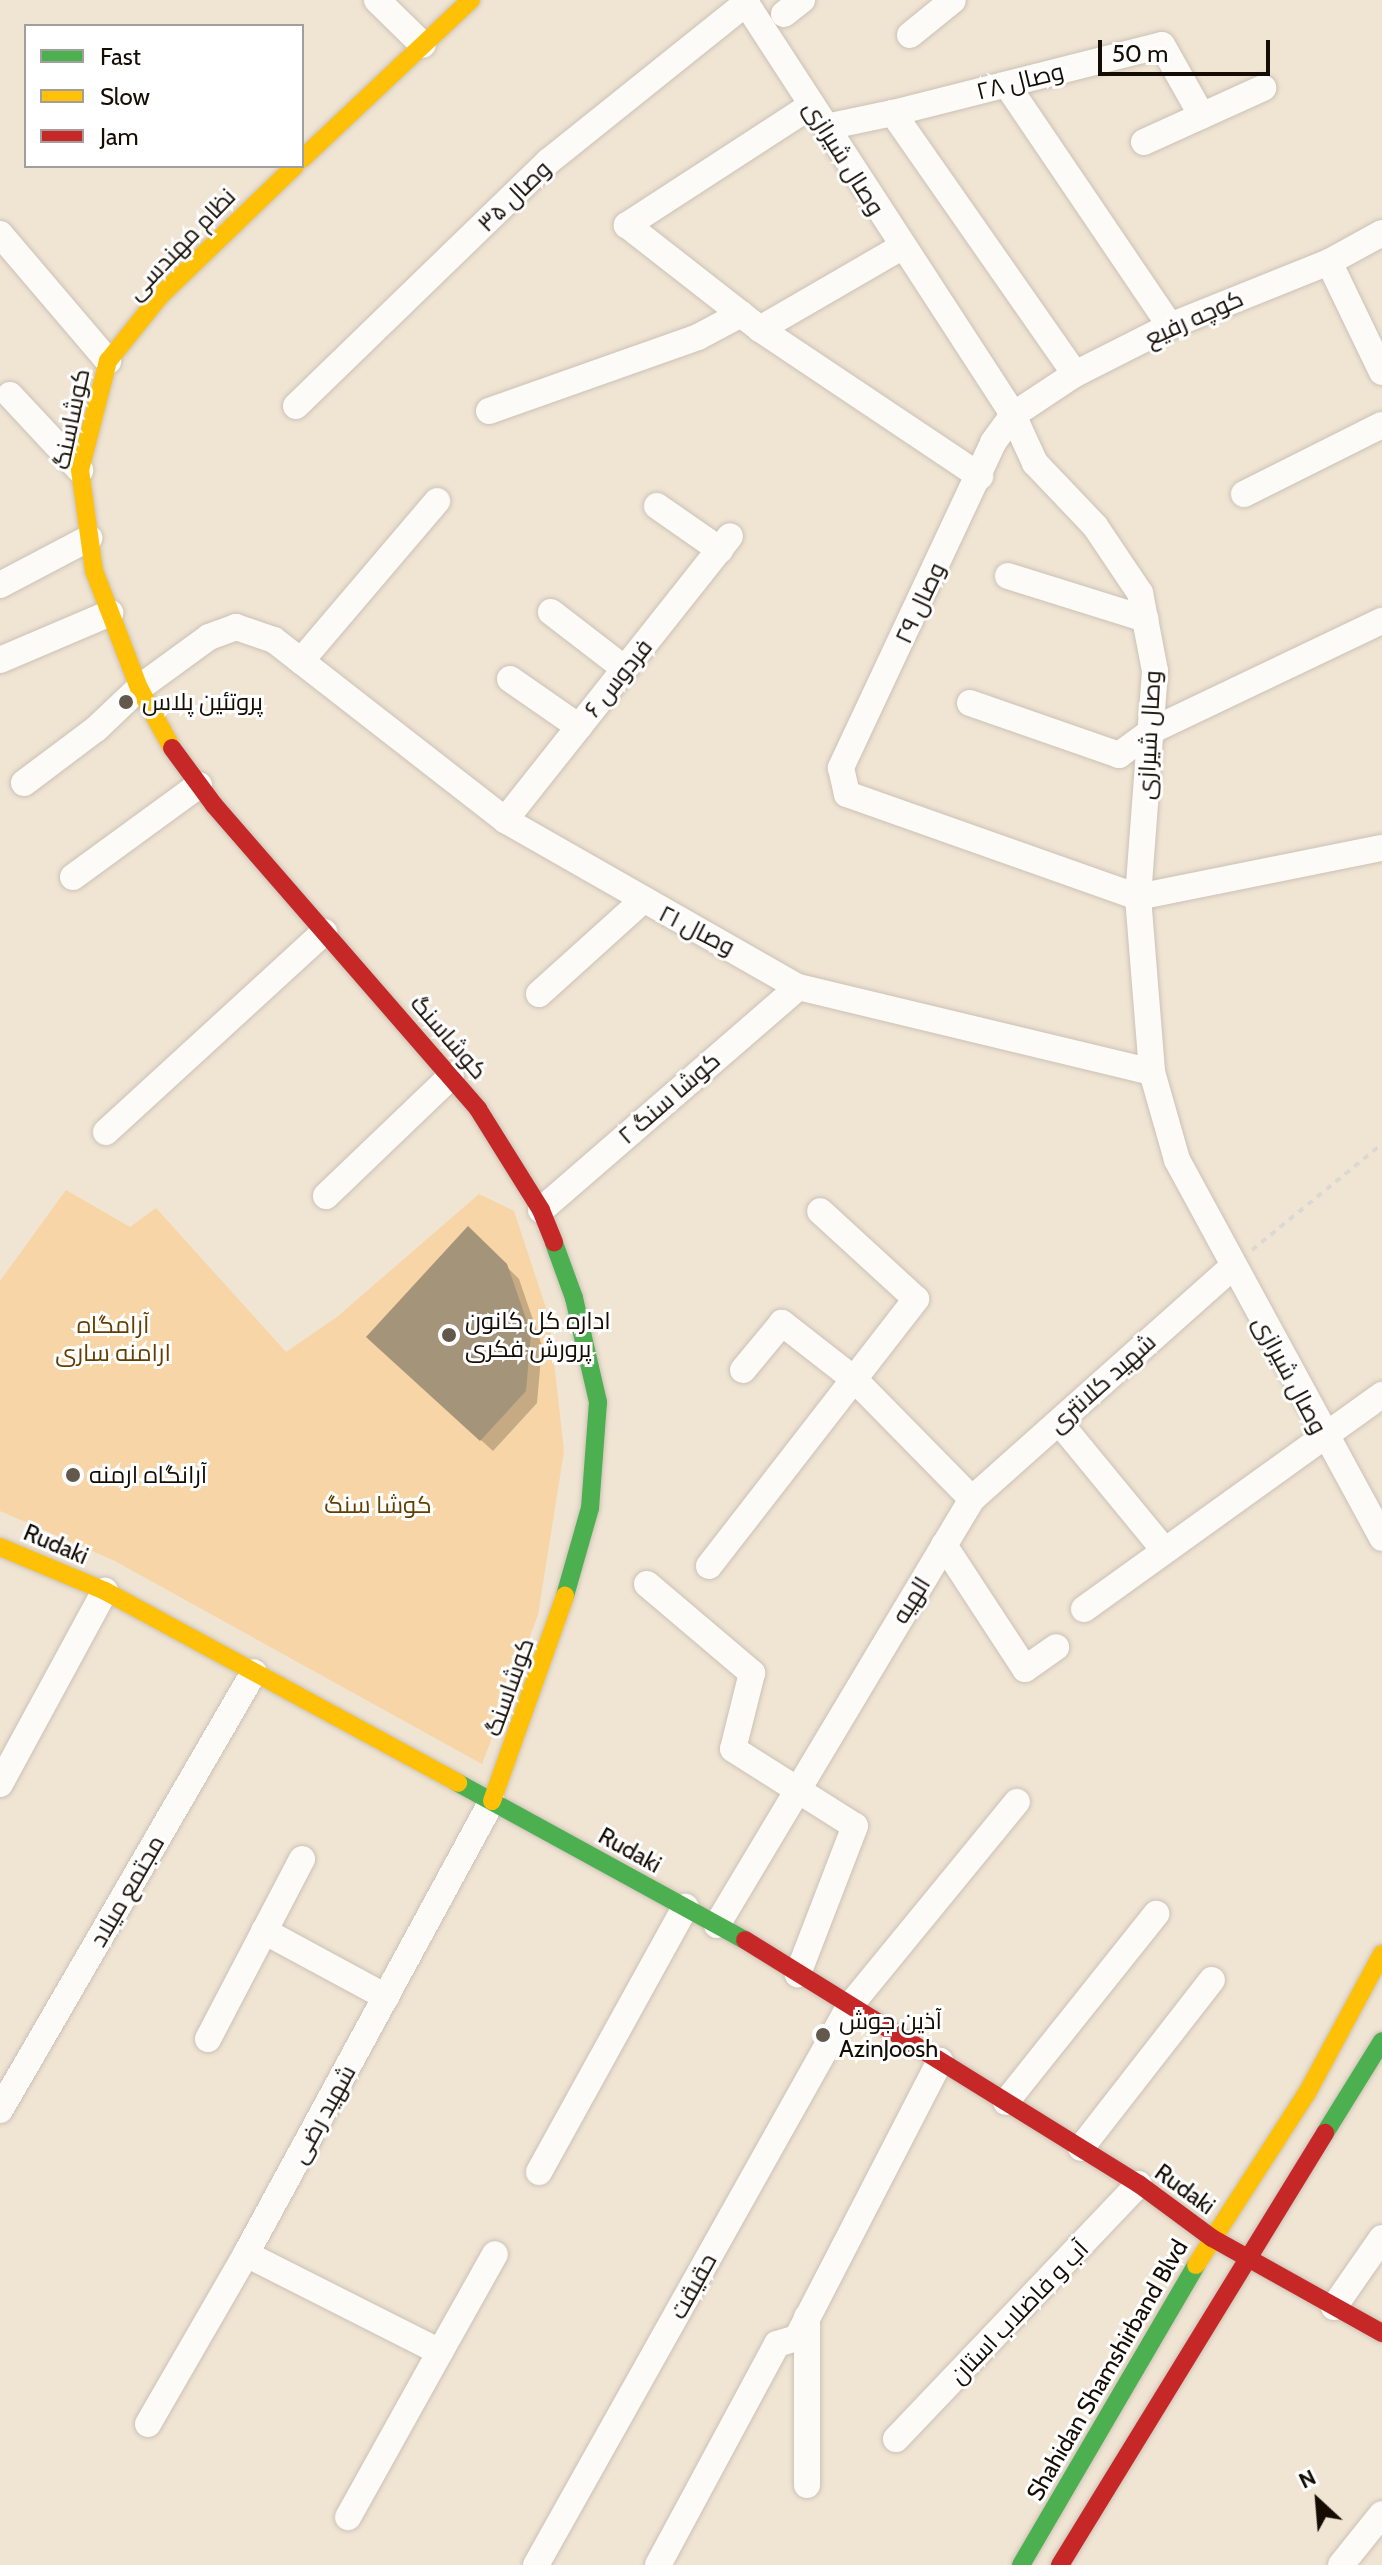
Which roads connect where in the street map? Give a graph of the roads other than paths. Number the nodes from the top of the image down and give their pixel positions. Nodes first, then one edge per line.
1 (377, 0) edge
2 (471, 0) edge
3 (953, 0) edge
4 (745, 2) edge
5 (910, 35) dead end
6 (423, 45) junction
7 (1007, 85) junction
8 (1263, 88) dead end
9 (812, 105) junction
10 (893, 113) junction
11 (1202, 116) junction
12 (826, 127) junction
13 (1144, 142) dead end
14 (304, 157) edge
15 (293, 168) edge
16 (1382, 233) edge
17 (0, 234) edge
18 (900, 248) junction
19 (1329, 262) junction
20 (751, 321) junction
21 (1170, 326) junction
22 (108, 361) junction
23 (1382, 372) edge
24 (1075, 374) junction
25 (10, 395) dead end
26 (296, 406) dead end
27 (489, 411) dead end
28 (1013, 415) junction
29 (1382, 425) edge
30 (80, 470) junction
31 (980, 476) junction
32 (1244, 494) dead end
33 (437, 501) dead end
34 (657, 506) dead end
35 (89, 538) junction
36 (1008, 576) dead end
37 (0, 585) edge
38 (551, 612) dead end
39 (110, 613) junction
40 (1145, 619) junction
41 (1382, 621) edge
42 (0, 660) edge
43 (301, 661) junction
44 (625, 669) junction
45 (510, 679) dead end
46 (139, 688) junction
47 (970, 703) dead end
48 (579, 727) junction
49 (1153, 730) junction
50 (24, 783) dead end
51 (199, 785) junction
52 (505, 820) junction
53 (1382, 848) edge
54 (73, 877) dead end
55 (1138, 897) junction
56 (642, 901) junction
57 (324, 932) junction
58 (798, 987) junction
59 (539, 994) dead end
60 (1152, 1072) junction
61 (451, 1076) junction
62 (106, 1132) dead end
63 (326, 1196) dead end
64 (541, 1210) junction
65 (820, 1211) dead end
66 (1232, 1267) junction
67 (743, 1370) dead end
68 (855, 1380) junction
69 (1382, 1395) edge
70 (1059, 1422) junction
71 (1323, 1435) junction
72 (972, 1499) junction
73 (1382, 1538) edge
74 (944, 1545) junction
75 (0, 1547) edge
76 (1164, 1550) junction
77 (709, 1566) dead end
78 (647, 1584) dead end
79 (105, 1591) junction
80 (1084, 1609) dead end
81 (1056, 1647) dead end
82 (254, 1672) junction
83 (0, 1784) edge
84 (795, 1788) junction
85 (492, 1801) junction
86 (1017, 1802) dead end
87 (302, 1859) dead end
88 (685, 1907) junction
89 (1156, 1914) dead end
90 (717, 1925) junction
91 (264, 1931) junction
92 (1382, 1954) edge
93 (798, 1974) junction
94 (1212, 1980) dead end
95 (386, 1997) junction
96 (849, 2007) junction
97 (208, 2039) dead end
98 (1382, 2041) edge
99 (940, 2061) junction
100 (1006, 2102) junction
101 (0, 2110) edge
102 (1081, 2148) junction
103 (539, 2172) dead end
104 (1139, 2184) junction
105 (1212, 2238) junction
106 (1382, 2238) edge
107 (246, 2254) junction
108 (495, 2254) dead end
109 (1247, 2258) junction
110 (1334, 2307) junction
111 (807, 2317) junction
112 (1382, 2333) edge
113 (440, 2352) junction
114 (148, 2424) dead end
115 (896, 2439) dead end
116 (807, 2485) dead end
117 (1382, 2514) edge
118 (348, 2517) dead end
119 (536, 2565) edge
120 (658, 2565) edge
121 (1021, 2565) edge
122 (1060, 2565) edge
123 (1341, 2565) edge

1 - 6 street
2 - 6 main road
3 - 5 street
4 - 9 street, وصال شیرازی
4 - 26 street, وصال ۳۵
6 - 14 main road
7 - 10 street, وصال ۲۸
7 - 11 street, وصال ۲۸
7 - 21 street
8 - 11 street
9 - 12 street, وصال شیرازی
9 - 20 street
10 - 12 street, وصال ۲۸
10 - 24 street
11 - 13 street
12 - 18 street, وصال شیرازی
15 - 22 main road, نظام مهندسی
16 - 19 street, کوچه رفیع
17 - 22 street
18 - 20 street
18 - 28 street, وصال شیرازی
19 - 21 street, کوچه رفیع
19 - 23 street
20 - 27 street
20 - 31 street
21 - 24 street, کوچه رفیع
22 - 30 main road, کوشاسنگ
24 - 28 street, کوچه رفیع
25 - 30 street
28 - 31 street, وصال ۲۹
28 - 40 street, وصال شیرازی
29 - 32 street
30 - 35 main road, کوشاسنگ
31 - 55 street, وصال ۲۹
33 - 43 street
34 - 44 street, فردوس ۶
35 - 37 street
35 - 39 main road, کوشاسنگ
36 - 40 street
38 - 44 street
39 - 42 street
39 - 46 main road, کوشاسنگ
40 - 49 street, وصال شیرازی
41 - 49 street
43 - 46 street, وصال ۲۱
43 - 52 street, وصال ۲۱
44 - 48 street, فردوس ۶
45 - 48 street
46 - 50 street
46 - 51 main road, کوشاسنگ
47 - 49 street
48 - 52 street, فردوس ۶
49 - 55 street, وصال شیرازی
51 - 54 street
51 - 57 main road, کوشاسنگ
52 - 56 street, وصال ۲۱
53 - 55 street
55 - 60 street, وصال شیرازی
56 - 58 street, وصال ۲۱
56 - 59 street
57 - 61 main road, کوشاسنگ
57 - 62 street
58 - 60 street, وصال ۲۱
58 - 64 street, کوشا سنگ ۲
60 - 66 street, وصال شیرازی
61 - 63 street
61 - 64 main road, کوشاسنگ
64 - 85 main road, کوشاسنگ
65 - 68 street
66 - 70 street, شهید کلانتری
66 - 71 street, وصال شیرازی
67 - 68 street
68 - 72 street
68 - 77 street
69 - 71 street
70 - 72 street, شهید کلانتری
70 - 76 street
71 - 73 street, وصال شیرازی
71 - 76 street
72 - 74 street, الهیه
74 - 81 street
74 - 84 street, الهیه
75 - 79 main road, Rudaki
76 - 80 street
78 - 84 street
79 - 82 main road, Rudaki
79 - 83 street
82 - 85 main road, Rudaki
82 - 101 street, مجتمع میلاد
84 - 90 street, الهیه
84 - 93 street
85 - 88 main road, Rudaki
85 - 95 street, شهید رضی
86 - 96 street, حقیقت
87 - 91 street
88 - 90 main road, Rudaki
88 - 103 street
89 - 100 street
90 - 93 main road, Rudaki
91 - 95 street
91 - 97 street
92 - 105 main road, Shahidan Shamshirband Blvd
93 - 96 main road, Rudaki
94 - 102 street
95 - 107 street, شهید رضی
96 - 99 main road, Rudaki
96 - 119 street, حقیقت
98 - 109 main road
99 - 100 main road, Rudaki
99 - 111 street
100 - 102 main road, Rudaki
102 - 104 main road, Rudaki
104 - 105 main road, Rudaki
104 - 115 street, آب و فاضلاب استان
105 - 109 main road, Rudaki
105 - 121 main road, Shahidan Shamshirband Blvd
106 - 110 street
107 - 113 street
107 - 114 street, شهید رضی
108 - 113 street
109 - 110 main road
109 - 122 main road
110 - 112 main road
111 - 116 street
111 - 120 street
113 - 118 street
117 - 123 street

